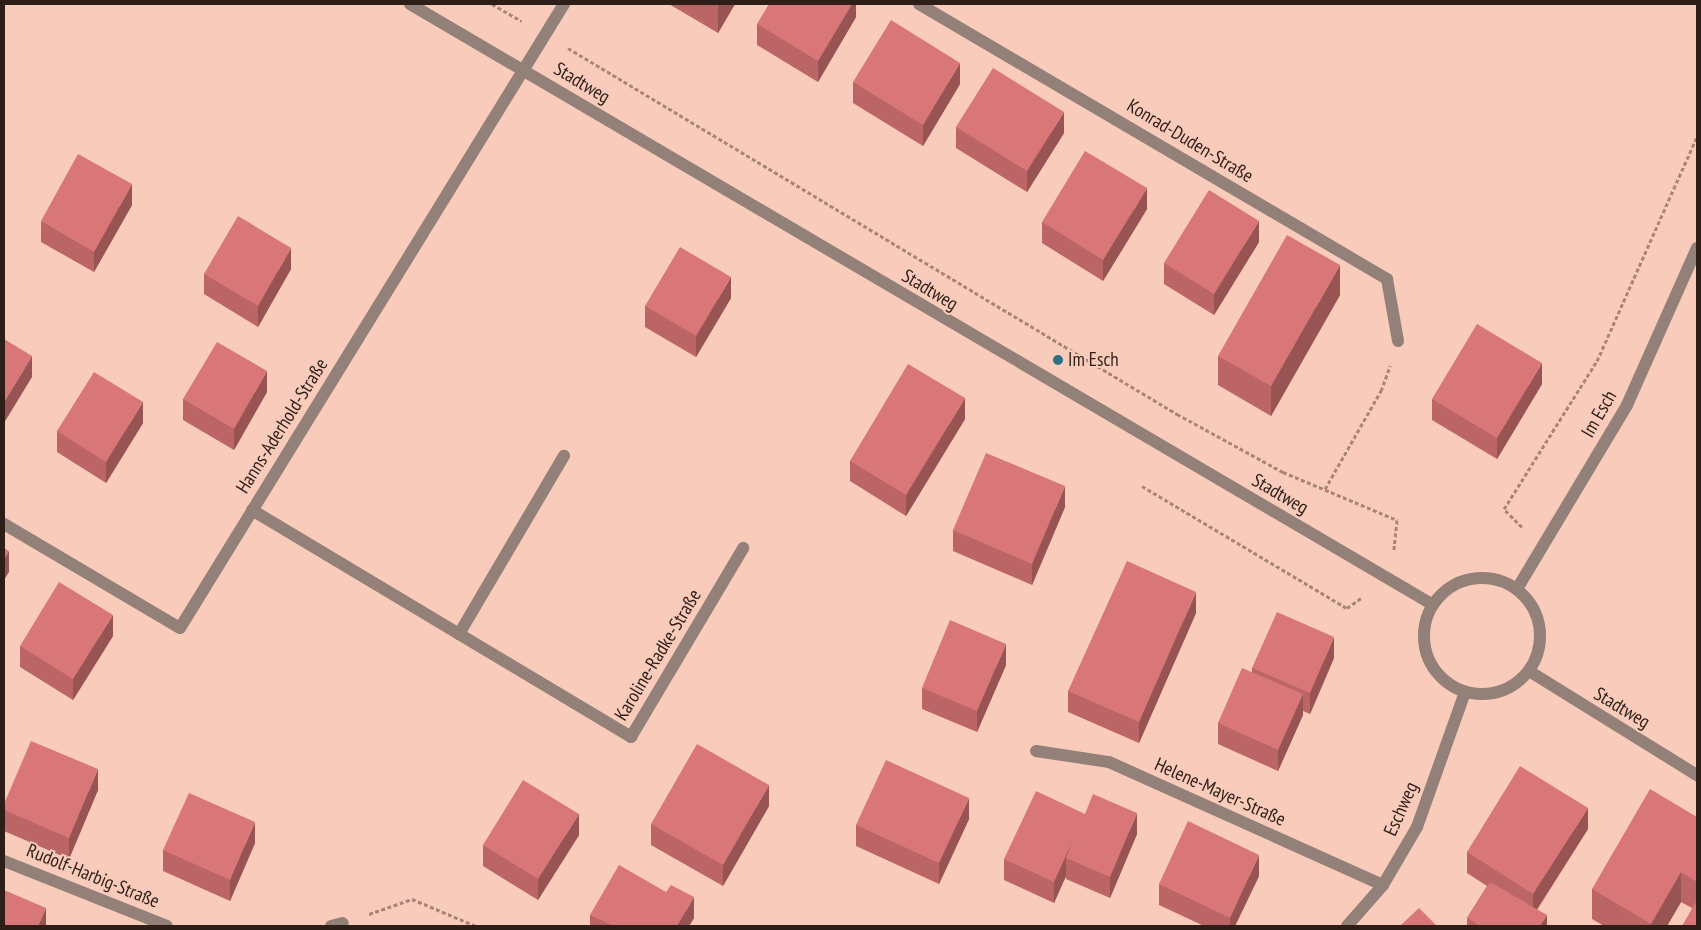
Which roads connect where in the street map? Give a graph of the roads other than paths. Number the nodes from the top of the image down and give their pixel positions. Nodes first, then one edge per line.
1 (410, 4) edge
2 (564, 4) edge
3 (920, 4) edge
4 (525, 70) junction
5 (1697, 248) edge
6 (1398, 341) road end
7 (564, 456) dead end
8 (252, 510) junction
9 (4, 524) edge
10 (743, 548) dead end
11 (1517, 589) junction
12 (1433, 605) junction
13 (459, 634) junction
14 (1529, 671) junction
15 (1465, 692) junction
16 (1036, 751) dead end
17 (1697, 775) edge
18 (4, 861) edge
19 (1383, 885) junction
20 (168, 926) edge
21 (1347, 926) edge

1 - 4 street, Stadtweg
2 - 4 street, Hanns-Aderhold-Straße
3 - 6 street, Konrad-Duden-Straße
4 - 8 street, Hanns-Aderhold-Straße
4 - 12 street, Stadtweg
5 - 11 street, Im Esch
7 - 13 street
8 - 9 street, Hanns-Aderhold-Straße
8 - 13 street, Karoline-Radke-Straße
10 - 13 street, Karoline-Radke-Straße
11 - 12 street
11 - 14 street
12 - 15 street
14 - 15 street
14 - 17 street, Stadtweg
15 - 19 street, Eschweg
16 - 19 street, Helene-Mayer-Straße
18 - 20 street, Rudolf-Harbig-Straße
19 - 21 street, Eschweg

